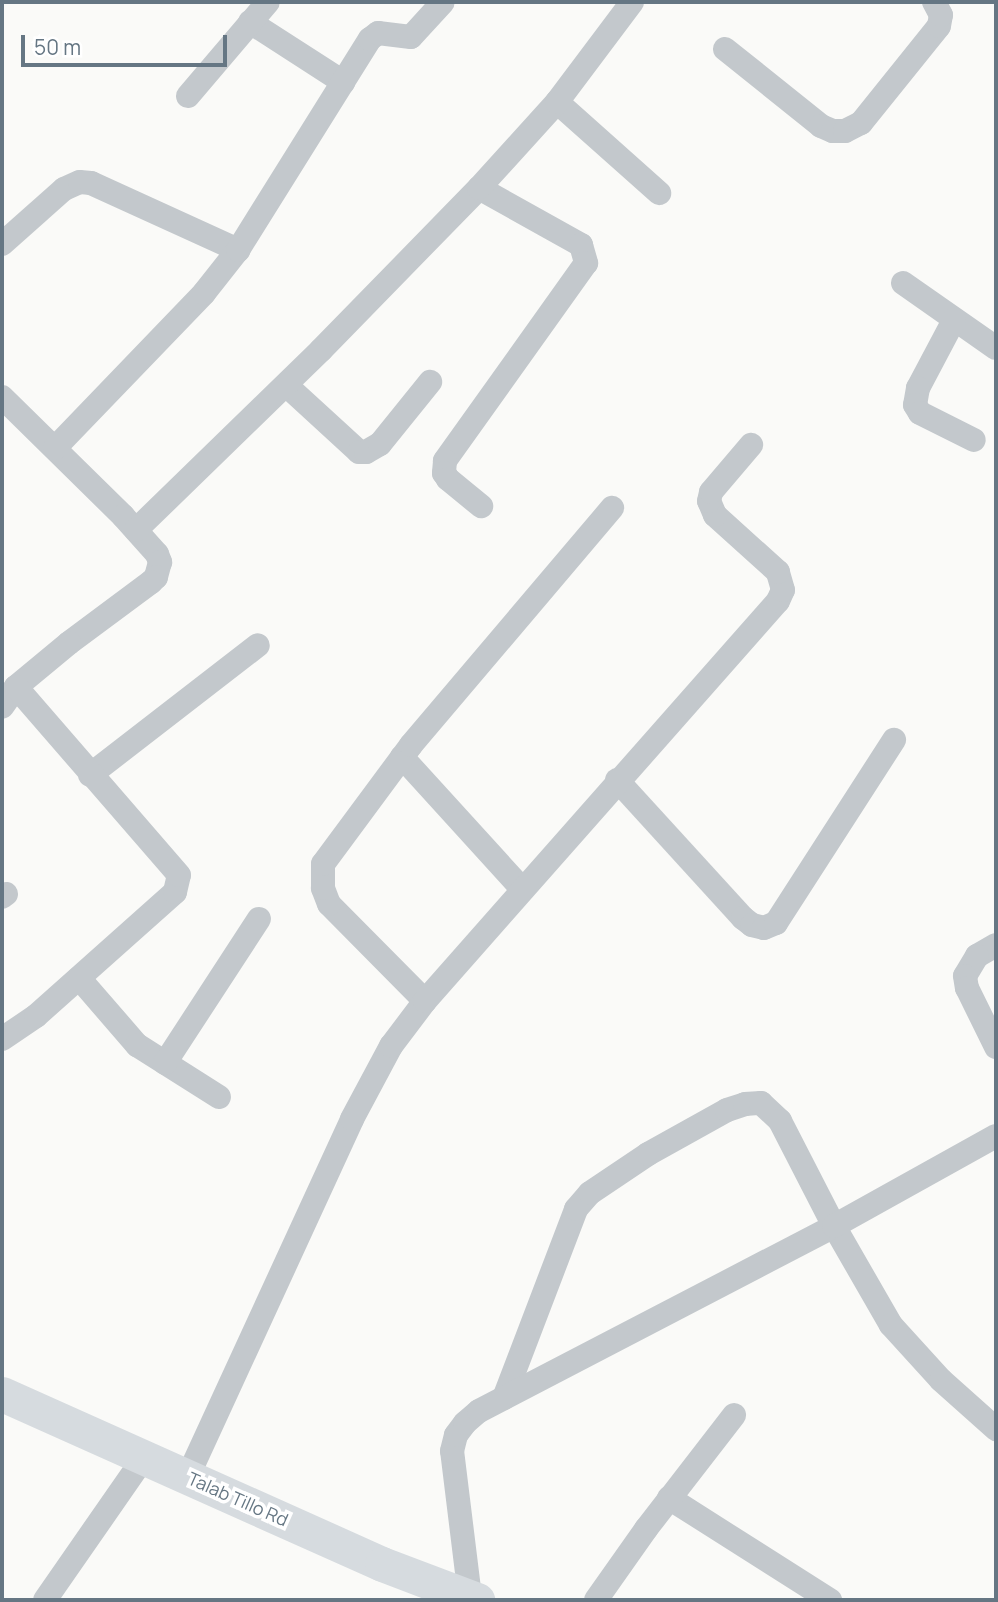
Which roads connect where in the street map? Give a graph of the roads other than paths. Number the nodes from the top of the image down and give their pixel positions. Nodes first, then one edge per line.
1 (268, 2) edge
2 (443, 2) edge
3 (632, 2) edge
4 (934, 2) edge
5 (250, 22) junction
6 (724, 49) dead end
7 (343, 82) junction
8 (188, 96) dead end
9 (557, 102) junction
10 (479, 188) junction
11 (659, 193) dead end
12 (2, 244) edge
13 (238, 250) junction
14 (903, 283) dead end
15 (954, 320) junction
16 (996, 348) edge
17 (430, 382) dead end
18 (286, 385) junction
19 (2, 397) edge
20 (974, 440) dead end
21 (751, 445) dead end
22 (55, 448) junction
23 (481, 506) dead end
24 (612, 508) dead end
25 (136, 530) junction
26 (258, 645) dead end
27 (9, 697) edge
28 (894, 740) dead end
29 (402, 757) junction
30 (90, 775) junction
31 (617, 780) junction
32 (522, 889) junction
33 (259, 919) dead end
34 (996, 945) edge
35 (79, 978) junction
36 (425, 1001) junction
37 (2, 1039) edge
38 (996, 1047) edge
39 (165, 1063) junction
40 (219, 1097) dead end
41 (996, 1136) edge
42 (834, 1226) junction
43 (2, 1394) edge
44 (504, 1398) junction
45 (733, 1415) dead end
46 (996, 1429) edge
47 (143, 1459) junction
48 (188, 1476) junction
49 (670, 1498) junction
50 (462, 1594) edge
51 (45, 1600) edge
52 (596, 1600) edge
53 (830, 1600) edge

1 - 5 street
2 - 7 street
3 - 9 street
4 - 6 street
5 - 7 street
5 - 8 street
7 - 13 street
9 - 10 street
9 - 11 street
10 - 18 street
10 - 23 street
12 - 13 street
13 - 22 street
14 - 15 street
15 - 16 street
15 - 20 street
17 - 18 street
18 - 25 street
19 - 22 street
21 - 31 street
22 - 25 street
24 - 29 street
25 - 27 street
26 - 30 street
27 - 30 street
28 - 31 street
29 - 32 street
29 - 36 street
30 - 35 street
31 - 32 street
32 - 36 street
33 - 39 street
34 - 38 street
35 - 37 street
35 - 39 street
36 - 48 street
39 - 40 street
41 - 42 street
42 - 44 street
42 - 44 street
42 - 46 street
43 - 47 main road, Talab Tillo Rd
44 - 50 street
45 - 49 street
47 - 48 main road, Talab Tillo Rd
47 - 51 street
48 - 50 main road, Talab Tillo Rd
49 - 52 street
49 - 53 street

